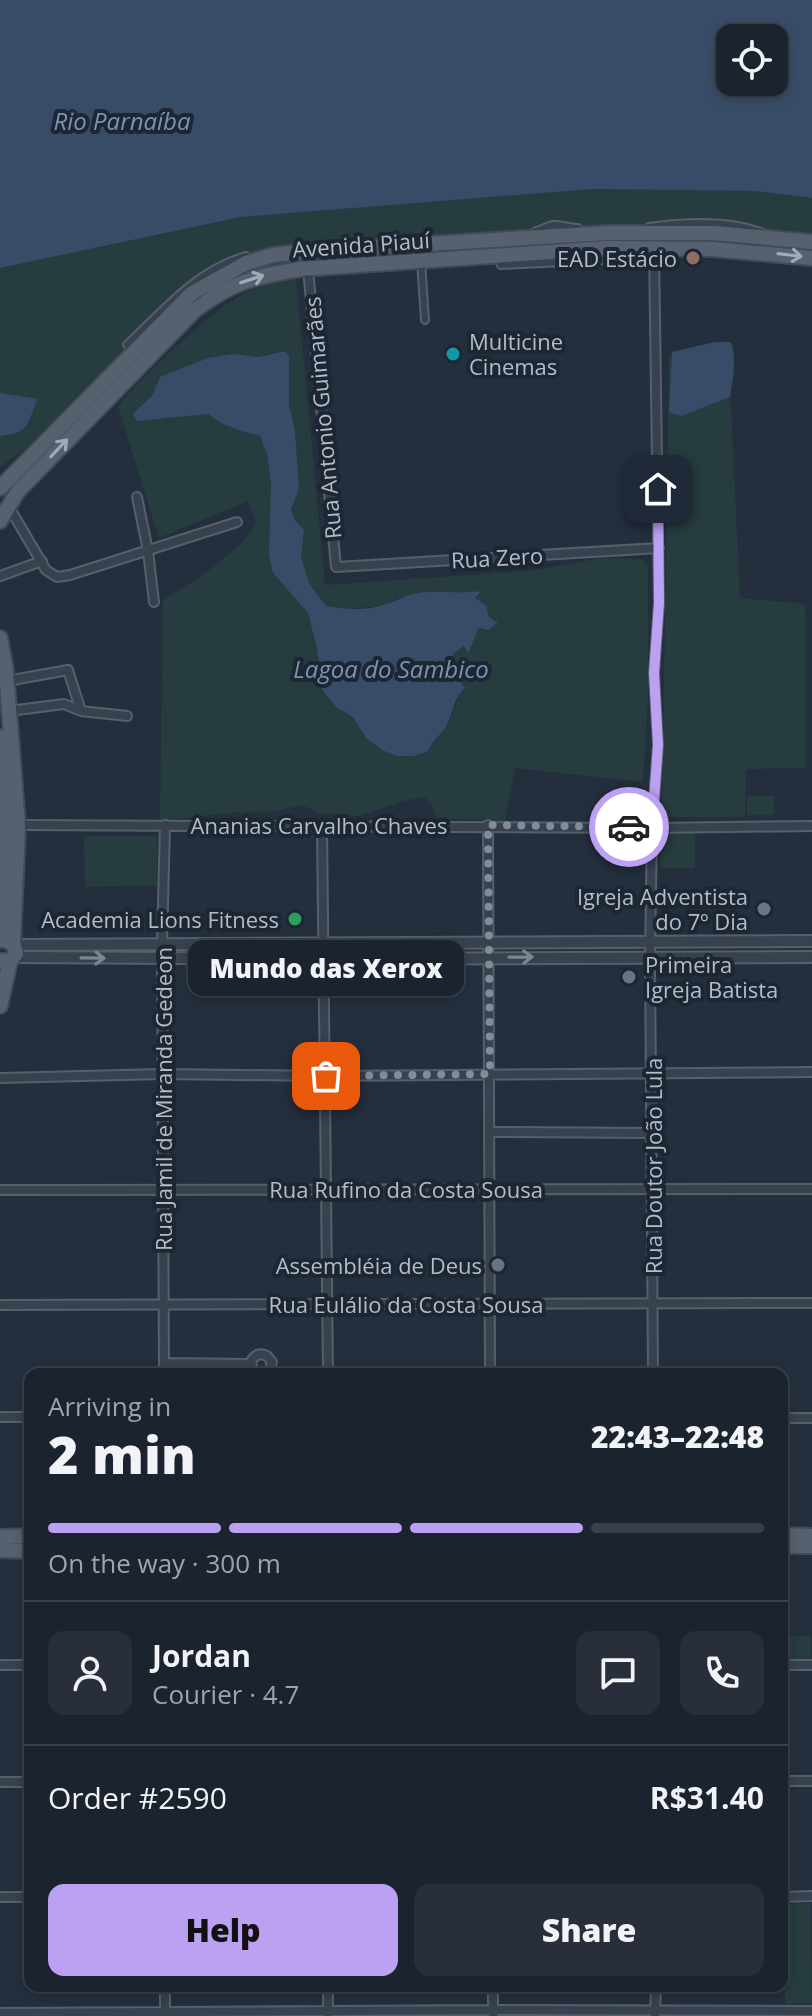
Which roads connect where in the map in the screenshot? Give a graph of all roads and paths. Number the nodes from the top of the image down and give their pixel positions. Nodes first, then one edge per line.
1 (812, 240) edge
2 (754, 244) junction
3 (649, 253) junction
4 (812, 258) edge
5 (421, 261) junction
6 (501, 265) dead end
7 (308, 269) junction
8 (425, 320) dead end
9 (127, 345) dead end
10 (39, 447) junction
11 (0, 476) edge
12 (0, 488) edge
13 (137, 497) dead end
14 (4, 508) edge
15 (0, 521) edge
16 (237, 522) dead end
17 (659, 548) junction
18 (148, 551) junction
19 (42, 561) junction
20 (336, 567) joint
21 (0, 576) edge
22 (154, 602) dead end
23 (0, 638) edge
24 (7, 681) junction
25 (9, 711) junction
26 (81, 711) junction
27 (127, 716) dead end
28 (0, 737) edge
29 (18, 825) junction
30 (165, 825) junction
31 (488, 825) junction
32 (322, 826) junction
33 (812, 826) edge
34 (652, 828) junction
35 (812, 941) edge
36 (565, 942) junction
37 (732, 942) junction
38 (323, 943) junction
39 (487, 943) junction
40 (651, 943) junction
41 (162, 944) junction
42 (8, 950) edge
43 (565, 956) junction
44 (731, 956) junction
45 (650, 957) junction
46 (812, 957) edge
47 (488, 958) junction
48 (163, 959) junction
49 (324, 959) junction
50 (0, 1006) edge
51 (812, 1072) edge
52 (652, 1073) junction
53 (164, 1074) junction
54 (490, 1074) junction
55 (326, 1076) junction
56 (0, 1078) edge
57 (490, 1132) junction
58 (653, 1133) junction
59 (490, 1188) junction
60 (654, 1188) junction
61 (327, 1189) junction
62 (812, 1189) edge
63 (0, 1190) edge
64 (164, 1190) junction
65 (489, 1303) junction
66 (812, 1303) edge
67 (164, 1304) junction
68 (327, 1304) junction
69 (653, 1304) junction
70 (0, 1305) edge
71 (164, 1363) junction
72 (251, 1364) junction
73 (164, 1368) edge
74 (254, 1368) edge
75 (270, 1368) edge
76 (328, 1368) edge
77 (490, 1368) edge
78 (653, 1368) edge
79 (0, 1417) edge
80 (24, 1417) edge
81 (788, 1418) edge
82 (812, 1418) edge
83 (788, 1535) edge
84 (24, 1536) edge
85 (812, 1536) edge
86 (0, 1537) edge
87 (788, 1546) edge
88 (812, 1546) edge
89 (0, 1550) edge
90 (24, 1551) edge
91 (0, 1665) edge
92 (24, 1665) edge
93 (788, 1665) edge
94 (812, 1665) edge
95 (788, 1781) edge
96 (812, 1781) edge
97 (0, 1782) edge
98 (24, 1782) edge
99 (812, 1896) edge
100 (0, 1897) edge
101 (24, 1897) edge
102 (788, 1897) edge
103 (165, 1992) edge
104 (328, 1992) edge
105 (493, 1992) edge
106 (656, 1992) edge
107 (812, 2011) edge
108 (0, 2013) edge
109 (493, 2013) edge
110 (165, 2014) edge
111 (328, 2014) edge
112 (655, 2014) edge

1 - 2 main road, Avenida Piauí
1 - 9 street
2 - 3 main road, Avenida Piauí
2 -> 4 main road, Avenida Piauí
2 - 10 main road, Avenida Piauí
3 - 5 main road, Avenida Piauí
3 - 6 street
3 - 17 street
5 - 7 main road, Avenida Piauí
5 - 8 street
14 -> 7 main road, Avenida Piauí
7 - 20 street, Rua Antonio Guimarães
10 - 11 main road, Avenida Piauí
10 - 12 main road, Avenida Piauí
13 - 18 street
14 - 15 main road, Avenida Piauí
14 - 19 street
16 - 18 street
17 - 20 street, Rua Zero
17 - 34 street
18 - 19 street
18 - 22 street
19 - 21 street
23 - 24 main road
24 - 25 main road
24 - 26 street
25 - 26 street
25 - 29 main road
26 - 27 street
28 - 42 main road
29 - 30 street, Ananias Carvalho Chaves
29 - 42 main road
30 - 32 street, Ananias Carvalho Chaves
30 - 41 street, Rua Jamil de Miranda Gedeon
31 - 32 street, Ananias Carvalho Chaves
31 - 34 street, Ananias Carvalho Chaves
31 - 39 street
32 - 38 street
33 - 34 street, Ananias Carvalho Chaves
34 - 40 street
35 - 37 street
36 - 39 street
36 - 40 street
36 - 43 street
37 - 40 street
37 - 44 street
38 - 39 street
38 - 41 street
38 - 49 street
39 - 47 street
40 - 45 street, Rua Doutor João Lula
41 - 42 street
41 - 48 street, Rua Jamil de Miranda Gedeon
42 -> 48 street
42 - 50 main road
43 - 45 street
47 -> 43 street
44 - 45 street
44 - 46 street
45 - 52 street, Rua Doutor João Lula
47 - 49 street
47 - 54 street
48 - 49 street
48 - 53 street, Rua Jamil de Miranda Gedeon
49 - 55 street
51 - 52 street
52 - 54 street
52 - 58 street, Rua Doutor João Lula
53 - 55 street
53 - 56 street
53 - 64 street, Rua Jamil de Miranda Gedeon
54 - 55 street
54 - 57 street
55 - 61 street
57 - 58 street
57 - 59 street
58 - 60 street, Rua Doutor João Lula
59 - 60 street, Rua Rufino da Costa Sousa
59 - 61 street, Rua Rufino da Costa Sousa
59 - 65 street
60 - 62 street, Rua Rufino da Costa Sousa
60 - 69 street, Rua Doutor João Lula
61 - 64 street, Rua Rufino da Costa Sousa
61 - 68 street
63 - 64 street, Rua Rufino da Costa Sousa
64 - 67 street, Rua Jamil de Miranda Gedeon
65 - 68 street, Rua Eulálio da Costa Sousa
65 - 69 street, Rua Eulálio da Costa Sousa
65 - 77 street
66 - 69 street, Rua Eulálio da Costa Sousa
67 - 68 street, Rua Eulálio da Costa Sousa
67 - 70 street, Rua Eulálio da Costa Sousa
67 - 71 street, Rua Jamil de Miranda Gedeon
68 - 76 street
69 - 78 street, Rua Doutor João Lula
71 - 72 street
71 - 73 street, Rua Jamil de Miranda Gedeon
72 - 74 street
72 - 75 street
79 - 80 street
81 - 82 street
83 - 85 main road
84 - 86 main road
87 - 88 main road
89 - 90 main road
91 - 92 street
93 - 94 street
95 - 96 street
97 - 98 street
99 - 102 street
100 - 101 street
103 - 110 street
104 - 111 street
105 - 109 street
106 - 112 street
107 - 112 street
108 - 110 street
109 - 111 street
109 - 112 street
110 - 111 street

